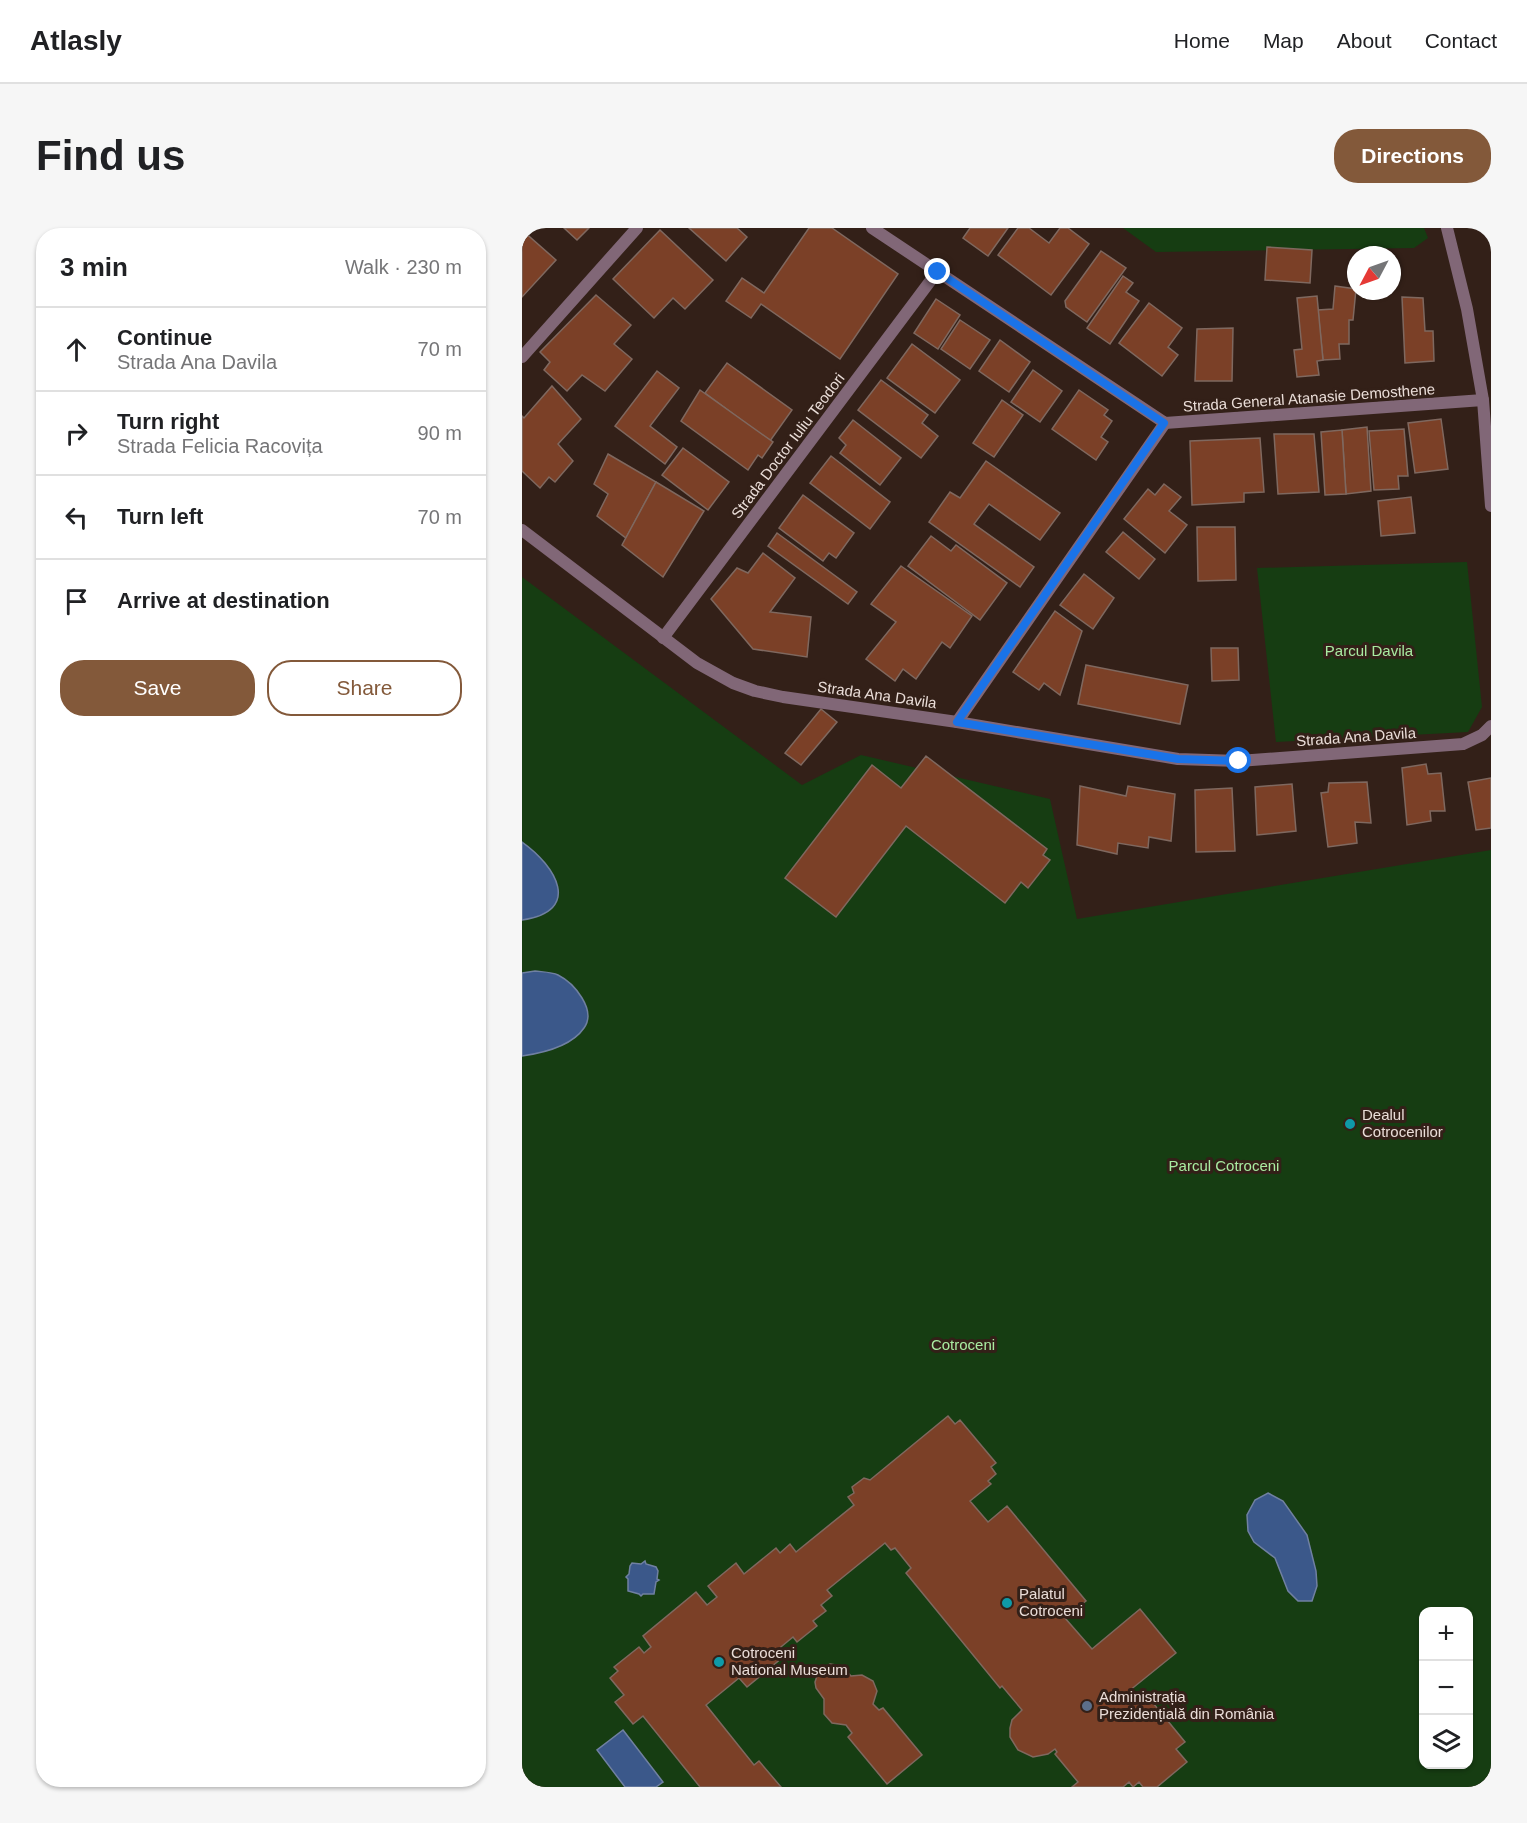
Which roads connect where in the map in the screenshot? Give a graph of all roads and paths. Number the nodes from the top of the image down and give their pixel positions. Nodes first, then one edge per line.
1 (637, 228) edge
2 (872, 228) edge
3 (1447, 228) edge
4 (938, 272) junction
5 (522, 357) edge
6 (1483, 400) junction
7 (1164, 423) junction
8 (1491, 506) edge
9 (522, 530) edge
10 (663, 639) junction
11 (957, 722) junction
12 (1490, 727) edge

1 - 5 street
2 - 4 street, Strada General Atanasie Demosthene
3 - 6 street
4 - 7 street, Strada General Atanasie Demosthene
4 - 10 street, Strada Doctor Iuliu Teodori
6 - 7 street, Strada General Atanasie Demosthene
6 - 8 street
7 - 11 street
9 - 10 street, Strada Ana Davila
10 - 11 street, Strada Ana Davila
11 - 12 street, Strada Ana Davila

